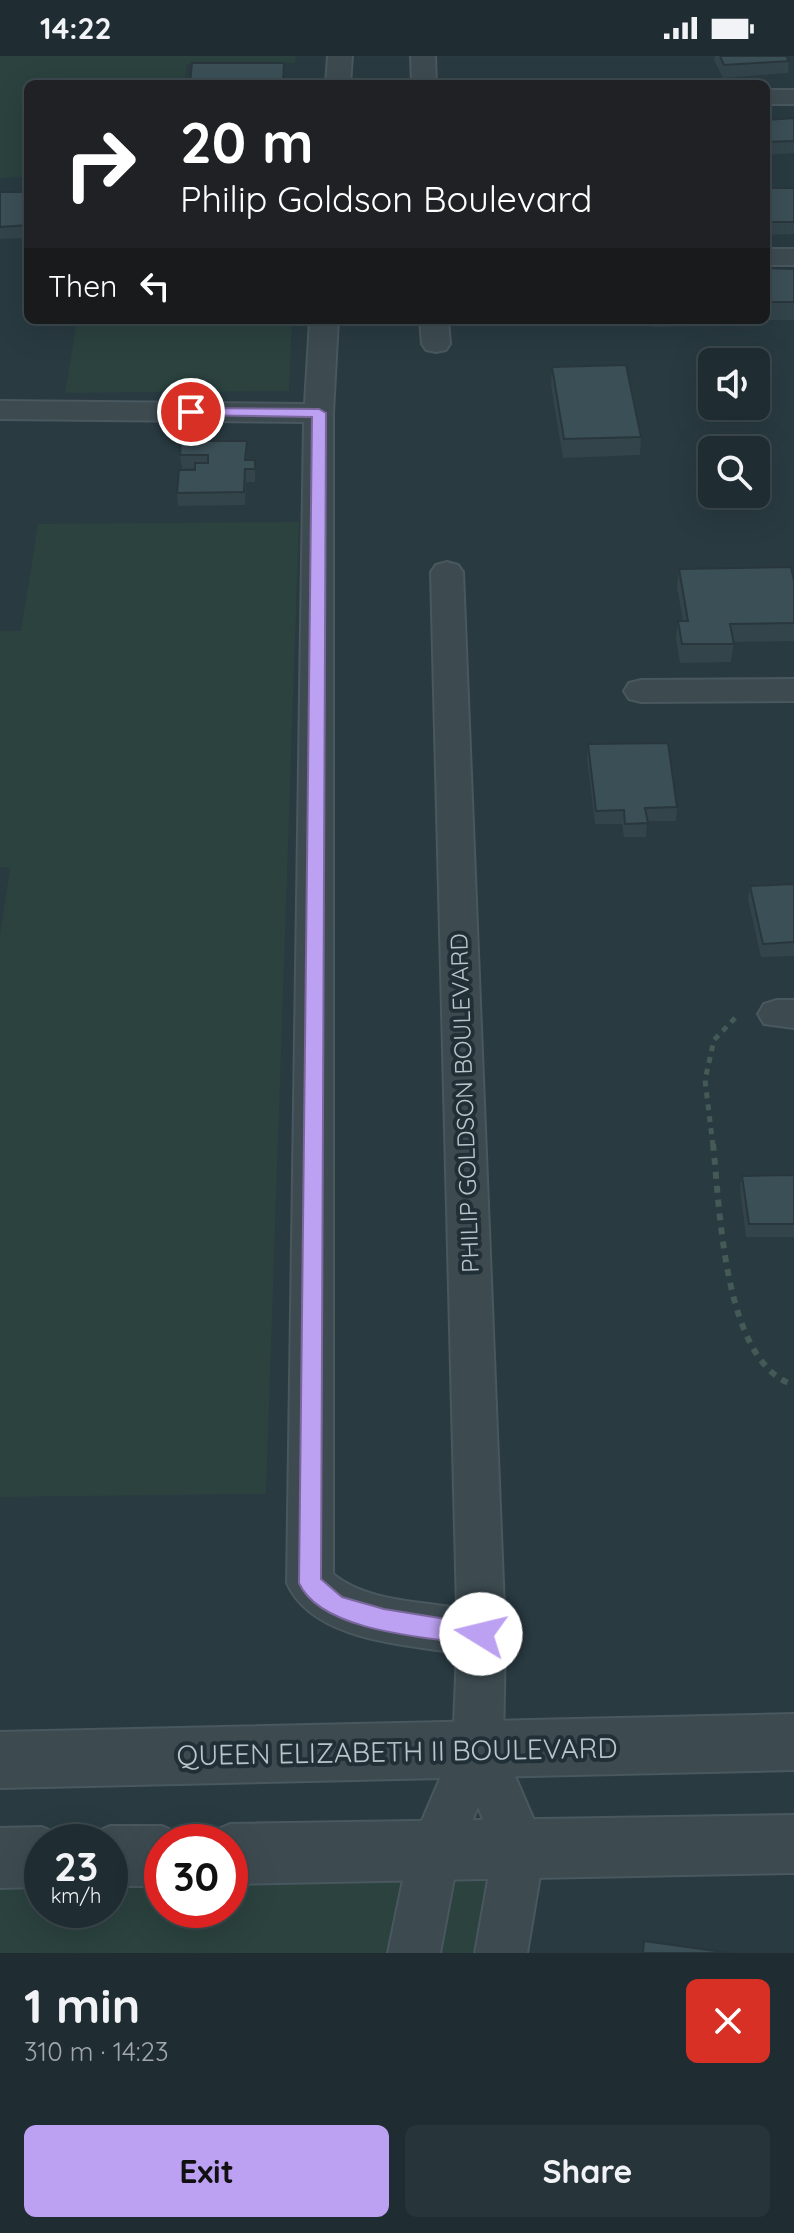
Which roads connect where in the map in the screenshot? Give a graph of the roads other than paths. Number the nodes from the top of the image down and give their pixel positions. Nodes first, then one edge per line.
1 (340, 56) edge
2 (423, 56) edge
3 (338, 80) edge
4 (424, 80) edge
5 (770, 97) edge
6 (794, 97) edge
7 (770, 257) edge
8 (794, 257) edge
9 (324, 324) edge
10 (0, 410) edge
11 (319, 413) junction
12 (447, 572) dead end
13 (794, 690) edge
14 (641, 691) dead end
15 (481, 1634) junction
16 (794, 1742) edge
17 (478, 1749) junction
18 (0, 1760) edge
19 (794, 1844) edge
20 (520, 1846) junction
21 (434, 1851) junction
22 (248, 1854) edge
23 (24, 1857) edge
24 (0, 1858) edge
25 (414, 1953) edge
26 (501, 1953) edge

1 - 3 street
2 - 4 street
5 - 6 street
7 - 8 street
9 - 11 street
10 - 11 street
11 - 15 street
12 - 15 street, PHILIP GOLDSON BOULEVARD
13 - 14 street
15 - 17 street, PHILIP GOLDSON BOULEVARD
16 - 17 street, QUEEN ELIZABETH II BOULEVARD
17 - 18 street, QUEEN ELIZABETH II BOULEVARD
17 - 20 street
17 - 21 street
19 - 20 street
20 - 21 street
20 - 26 street
21 - 22 street
21 - 25 street
23 - 24 street

